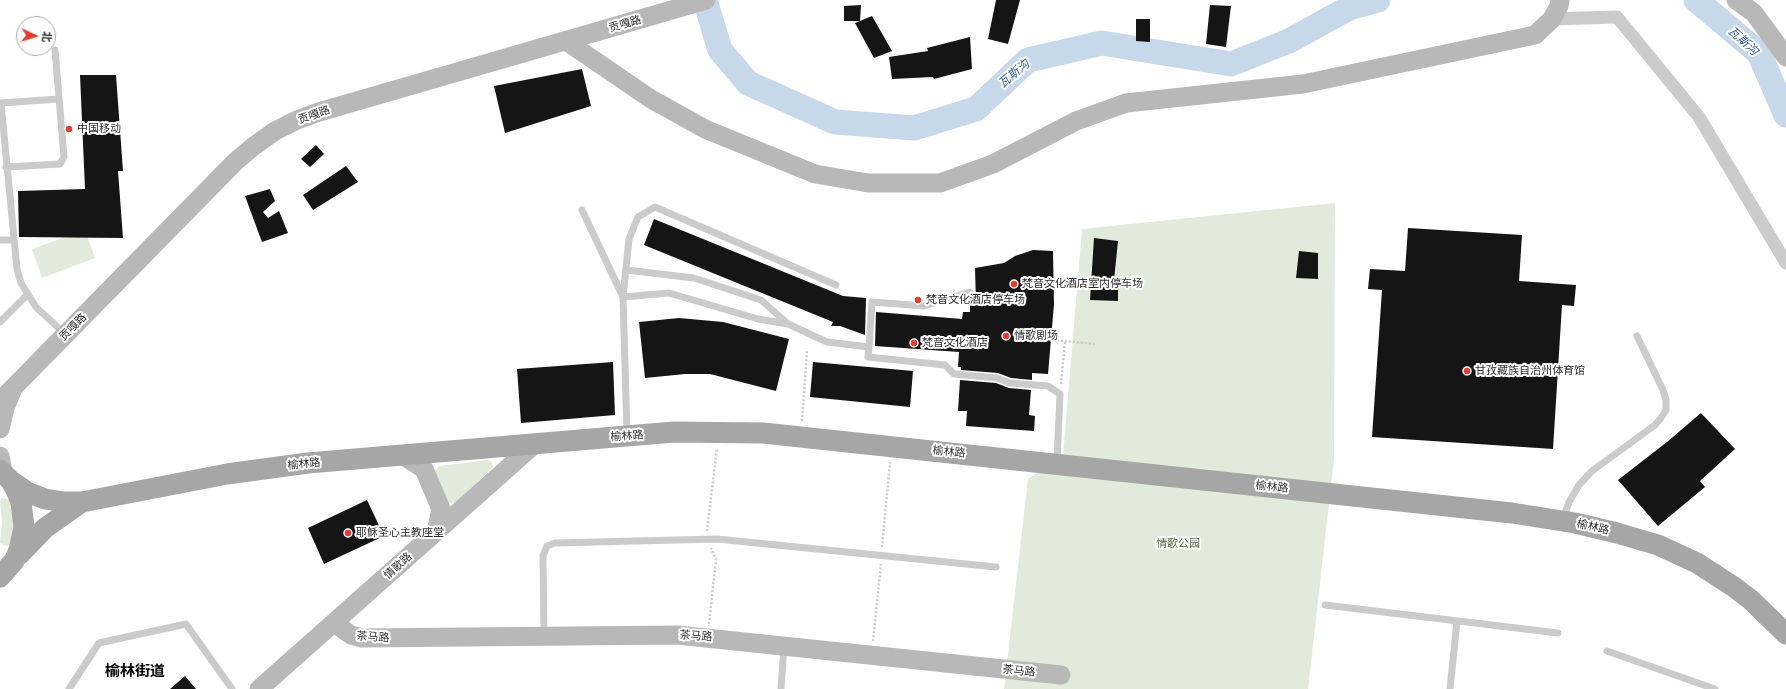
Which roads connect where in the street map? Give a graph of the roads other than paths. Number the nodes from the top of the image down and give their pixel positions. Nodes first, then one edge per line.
1 (706, 0) edge
2 (1736, 0) edge
3 (1557, 8) edge
4 (566, 40) junction
5 (55, 56) edge
6 (1786, 57) edge
7 (59, 99) junction
8 (0, 103) edge
9 (6, 167) junction
10 (582, 210) dead end
11 (0, 240) edge
12 (13, 240) junction
13 (1786, 262) edge
14 (626, 270) junction
15 (836, 285) dead end
16 (970, 292) dead end
17 (28, 295) junction
18 (623, 297) junction
19 (0, 322) edge
20 (788, 324) junction
21 (66, 335) junction
22 (1637, 336) dead end
23 (869, 346) junction
24 (14, 388) junction
25 (0, 402) edge
26 (0, 429) edge
27 (627, 436) junction
28 (536, 443) junction
29 (402, 455) junction
30 (1056, 464) junction
31 (3, 470) edge
32 (82, 502) junction
33 (1562, 521) junction
34 (436, 532) junction
35 (14, 561) junction
36 (996, 568) dead end
37 (0, 577) edge
38 (1325, 605) dead end
39 (1457, 621) junction
40 (334, 623) junction
41 (1558, 633) dead end
42 (1786, 634) edge
43 (544, 636) junction
44 (784, 645) junction
45 (1607, 651) dead end
46 (1061, 675) dead end
47 (69, 689) edge
48 (232, 689) edge
49 (259, 689) edge
50 (781, 689) edge
51 (1450, 689) edge
52 (1715, 689) edge

1 - 4 main road, 贡嘎路
2 - 6 main road
3 - 4 main road
3 - 13 street
4 - 21 main road, 贡嘎路
5 - 7 lane
7 - 8 lane
7 - 9 lane
8 - 9 lane
9 - 12 lane
10 - 18 lane
11 - 12 lane
12 - 17 lane
14 - 15 lane
14 - 18 lane
14 - 20 lane
16 - 23 lane
17 - 19 lane
17 - 21 lane
18 - 20 lane
18 - 27 lane
20 - 23 lane
21 - 24 main road, 贡嘎路
22 - 33 lane
23 - 30 lane
24 - 25 main road, 贡嘎路
24 - 26 main road, 贡嘎路
27 - 28 main road, 榆林路
27 - 30 main road, 榆林路
28 - 29 main road, 榆林路
28 - 34 main road, 情歌路
29 - 32 main road, 榆林路
29 - 34 main road
30 - 33 main road, 榆林路
31 - 32 main road, 榆林路
31 - 35 main road
32 - 35 main road, 榆林路
33 - 42 main road, 榆林路
34 - 40 main road, 情歌路
35 - 37 main road, 榆林路
36 - 43 lane
38 - 39 lane
39 - 41 lane
39 - 51 lane
40 - 43 main road, 茶马路
40 - 49 main road, 情歌路
43 - 44 main road, 茶马路
44 - 46 main road, 茶马路
44 - 50 lane
45 - 52 lane
47 - 48 lane

